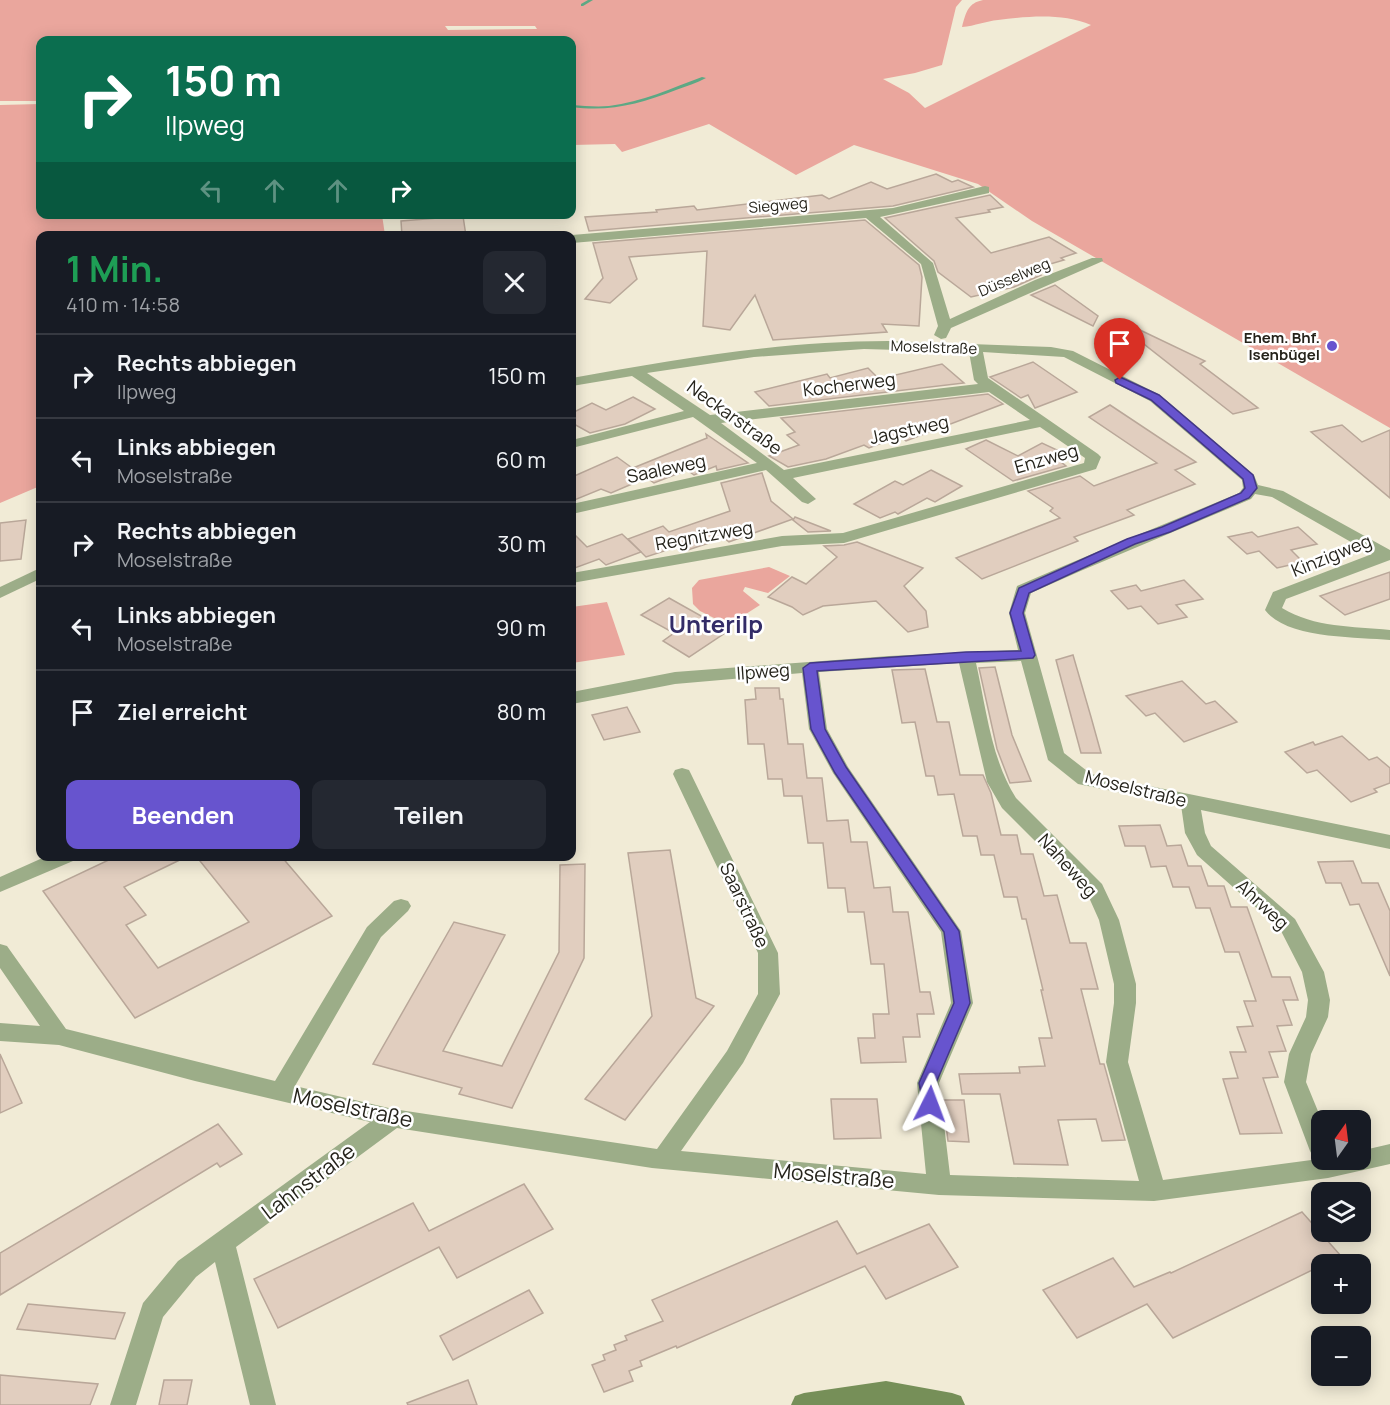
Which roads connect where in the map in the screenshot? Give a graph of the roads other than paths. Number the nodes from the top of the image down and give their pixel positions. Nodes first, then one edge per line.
1 (985, 190) dead end
2 (869, 214) junction
3 (576, 239) edge
4 (1097, 261) dead end
5 (945, 326) junction
6 (936, 347) junction
7 (976, 349) junction
8 (634, 371) junction
9 (576, 381) edge
10 (993, 387) junction
11 (702, 416) junction
12 (1043, 422) junction
13 (576, 443) edge
14 (769, 465) junction
15 (783, 475) junction
16 (1251, 488) junction
17 (808, 499) dead end
18 (576, 508) edge
19 (844, 538) joint
20 (1388, 554) edge
21 (36, 575) edge
22 (576, 578) edge
23 (0, 593) edge
24 (1390, 635) edge
25 (1028, 655) junction
26 (966, 656) junction
27 (810, 668) junction
28 (576, 697) edge
29 (682, 774) dead end
30 (1190, 801) junction
31 (1389, 845) edge
32 (55, 861) edge
33 (0, 885) edge
34 (401, 906) dead end
35 (0, 952) edge
36 (0, 1032) edge
37 (59, 1036) junction
38 (281, 1091) junction
39 (393, 1118) junction
40 (1311, 1124) edge
41 (1390, 1155) edge
42 (1371, 1156) edge
43 (663, 1158) junction
44 (1311, 1163) edge
45 (939, 1185) junction
46 (1154, 1191) junction
47 (223, 1245) junction
48 (123, 1405) edge
49 (263, 1405) edge
50 (804, 1405) edge
51 (952, 1405) edge

1 - 2 street, Siegweg
2 - 3 street, Siegweg
2 - 5 street
4 - 5 street, Düsselweg
5 - 6 street
6 - 7 street, Moselstraße
6 - 8 street, Moselstraße
7 - 10 street, Enzweg
7 - 16 street, Moselstraße
8 - 9 street, Moselstraße
8 - 11 street, Neckarstraße
10 - 11 street, Kocherweg
10 - 12 street, Enzweg
11 - 13 street, Kocherweg
11 - 14 street, Neckarstraße
12 - 15 street, Jagstweg
12 - 19 street, Enzweg
14 - 15 street, Neckarstraße
14 - 18 street, Saaleweg
15 - 17 street, Neckarstraße
16 - 20 street
16 - 25 street, Moselstraße
19 - 22 street, Regnitzweg
20 - 24 street, Kinzigweg
21 - 23 street
25 - 26 street, Ilpweg
25 - 30 street, Moselstraße
26 - 27 street, Ilpweg
26 - 46 street, Naheweg
27 - 28 street, Ilpweg
27 - 45 street
29 - 43 street, Saarstraße
30 - 31 street, Moselstraße
30 - 40 street, Ahrweg
32 - 33 street
34 - 38 street, Moselstraße
35 - 37 street
36 - 37 street, Moselstraße
37 - 38 street, Moselstraße
38 - 39 street, Moselstraße
39 - 43 street, Moselstraße
39 - 47 street, Lahnstraße
41 - 42 street, Moselstraße
43 - 45 street, Moselstraße
44 - 46 street, Moselstraße
45 - 46 street, Moselstraße
47 - 48 street, Lahnstraße
47 - 49 street
50 - 51 main road

